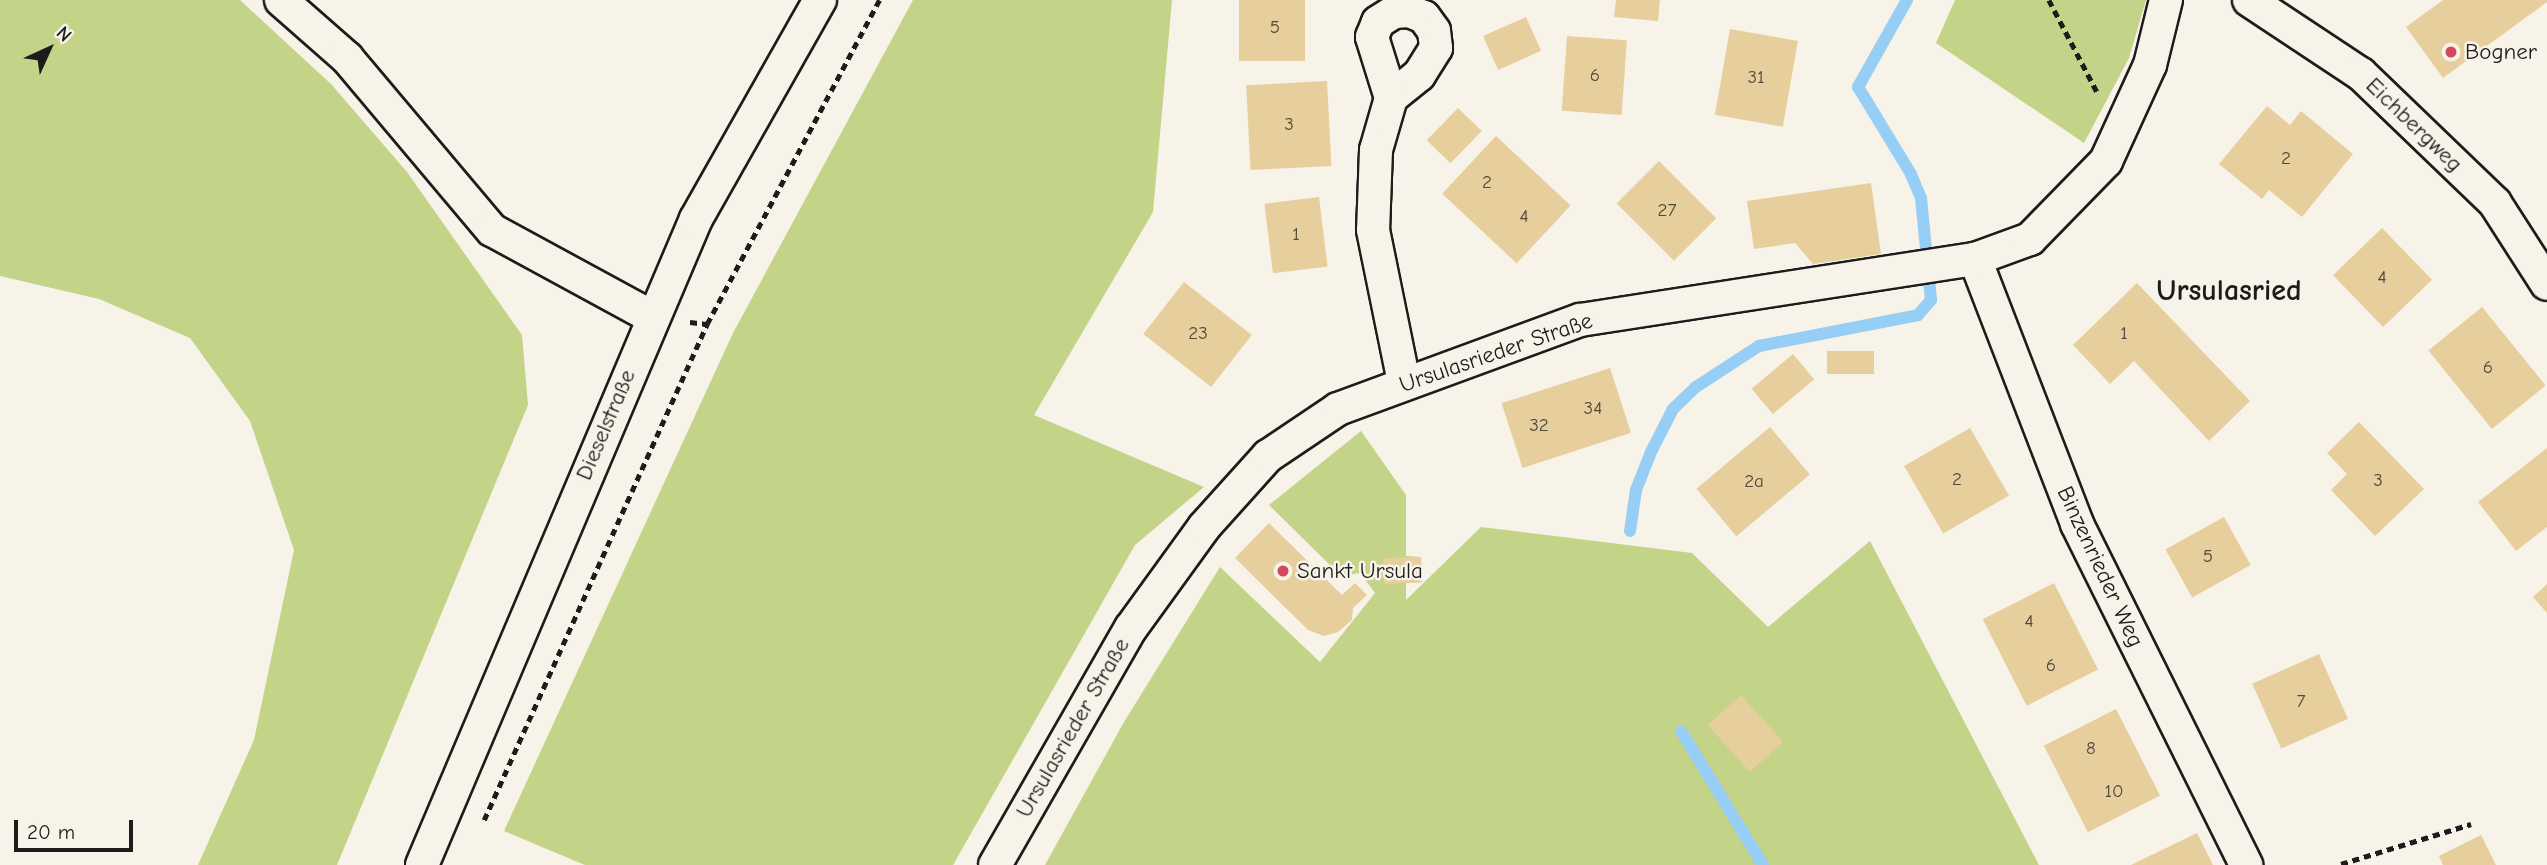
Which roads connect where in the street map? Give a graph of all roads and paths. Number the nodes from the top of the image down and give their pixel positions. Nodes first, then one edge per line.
1 (281, 0) edge
2 (820, 0) edge
3 (879, 0) edge
4 (2049, 0) edge
5 (2166, 0) edge
6 (2249, 0) edge
7 (1391, 98) dead end
8 (2126, 123) junction
9 (1975, 259) junction
10 (2547, 284) edge
11 (652, 317) junction
12 (1404, 383) junction
13 (2471, 824) dead end
14 (481, 827) dead end
15 (2341, 864) edge
16 (422, 865) edge
17 (995, 865) edge
18 (2246, 865) edge

1 - 11 street
2 - 11 street, Dieselstraße
3 - 14 path
4 - 8 path
5 - 8 street, Ursulasrieder Straße
6 - 10 street, Eichbergweg
7 - 12 street
8 - 9 street, Ursulasrieder Straße
9 - 12 street, Ursulasrieder Straße
9 - 18 street, Binzenrieder Weg
11 - 16 street, Dieselstraße
12 - 17 street, Ursulasrieder Straße
13 - 15 path

